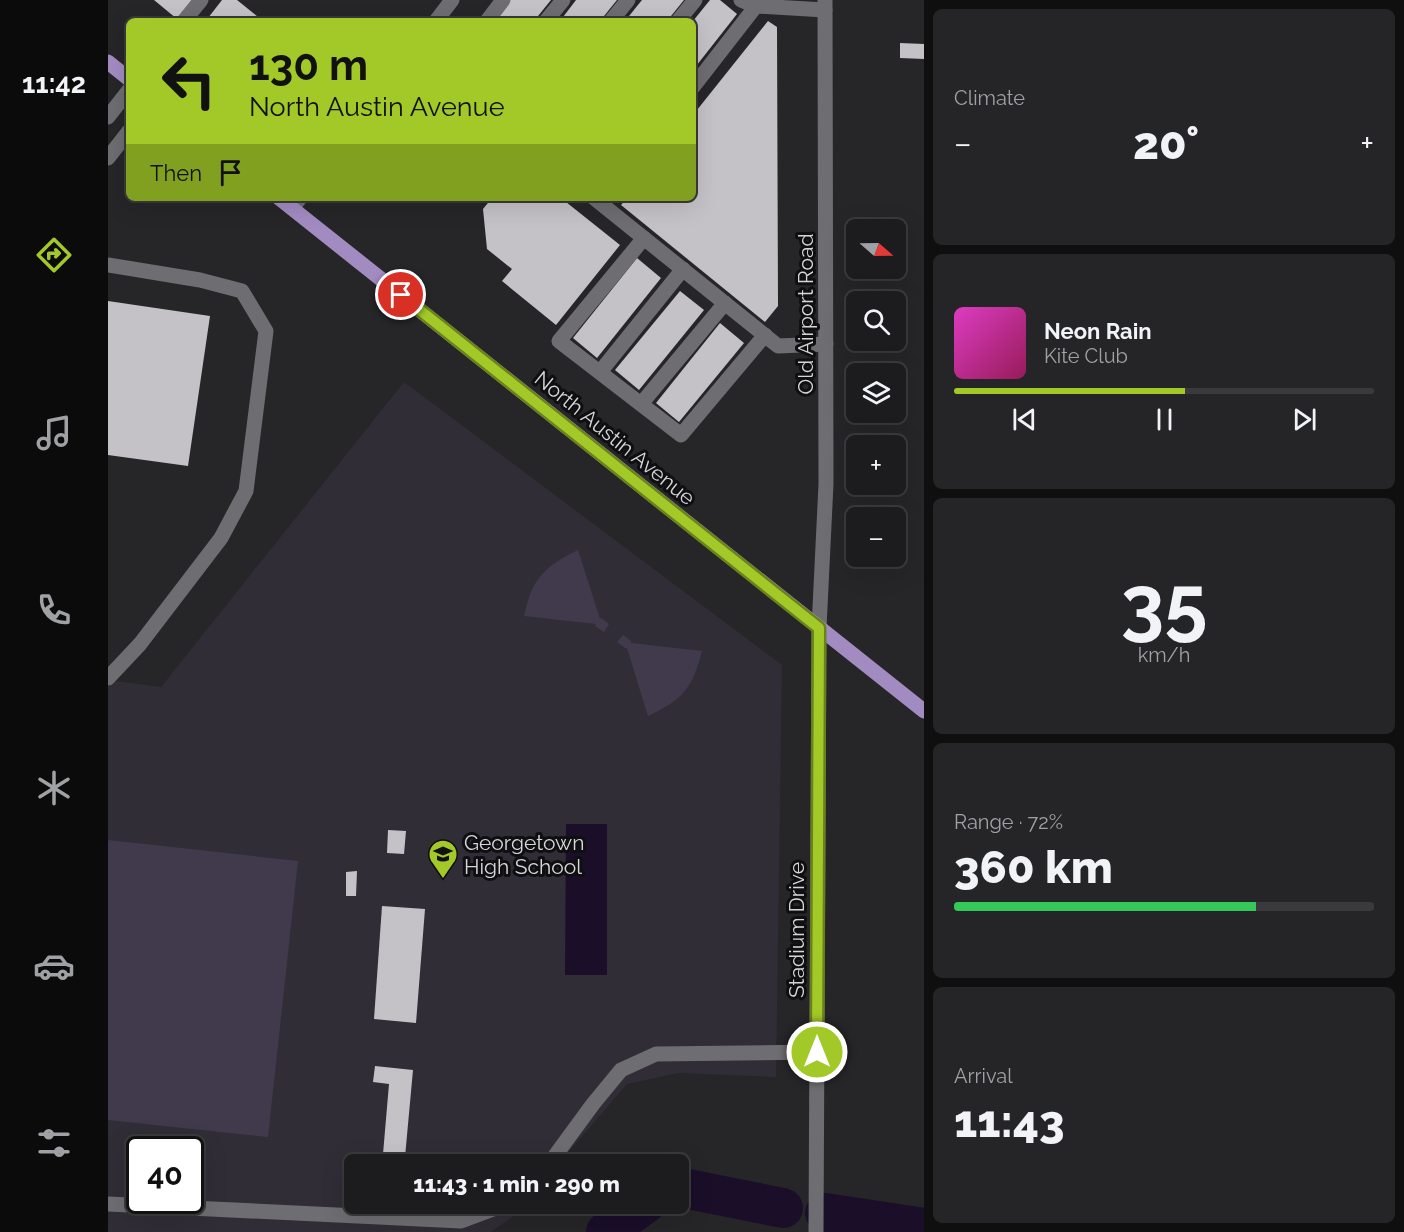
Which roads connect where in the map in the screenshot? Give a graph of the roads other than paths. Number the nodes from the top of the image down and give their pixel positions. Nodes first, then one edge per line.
1 (201, 0) edge
2 (452, 0) edge
3 (503, 0) edge
4 (563, 0) edge
5 (628, 0) edge
6 (694, 0) edge
7 (741, 0) edge
8 (825, 5) edge
9 (756, 6) junction
10 (186, 18) edge
11 (438, 18) edge
12 (489, 18) edge
13 (548, 18) edge
14 (613, 18) edge
15 (680, 18) edge
16 (108, 62) edge
17 (126, 77) edge
18 (696, 83) edge
19 (126, 94) edge
20 (108, 117) edge
21 (126, 135) edge
22 (108, 158) edge
23 (602, 201) edge
24 (296, 203) edge
25 (644, 238) junction
26 (108, 265) edge
27 (683, 269) junction
28 (725, 303) junction
29 (765, 335) junction
30 (826, 344) junction
31 (600, 372) junction
32 (641, 404) junction
33 (819, 628) junction
34 (108, 678) edge
35 (924, 711) edge
36 (817, 1052) junction
37 (556, 1154) edge
38 (108, 1204) edge
39 (480, 1214) edge
40 (816, 1232) edge

1 - 10 street
2 - 11 street
3 - 12 street
4 - 13 street
5 - 14 street
6 - 15 street
7 - 9 street
8 - 9 street
8 - 30 street, Old Airport Road
9 - 18 street
16 - 17 main road
19 - 20 street
21 - 22 street
23 - 25 street
24 - 33 main road, North Austin Avenue
25 - 27 street
25 - 31 street
26 - 34 street
27 - 28 street
27 - 31 street
28 - 29 street
28 - 32 street
29 - 30 street
29 - 32 street
30 - 33 street, Old Airport Road
31 - 32 street
33 - 35 main road, North Austin Avenue
33 - 36 street, Stadium Drive
36 - 37 street
36 - 40 street, Stadium Drive
38 - 39 street

